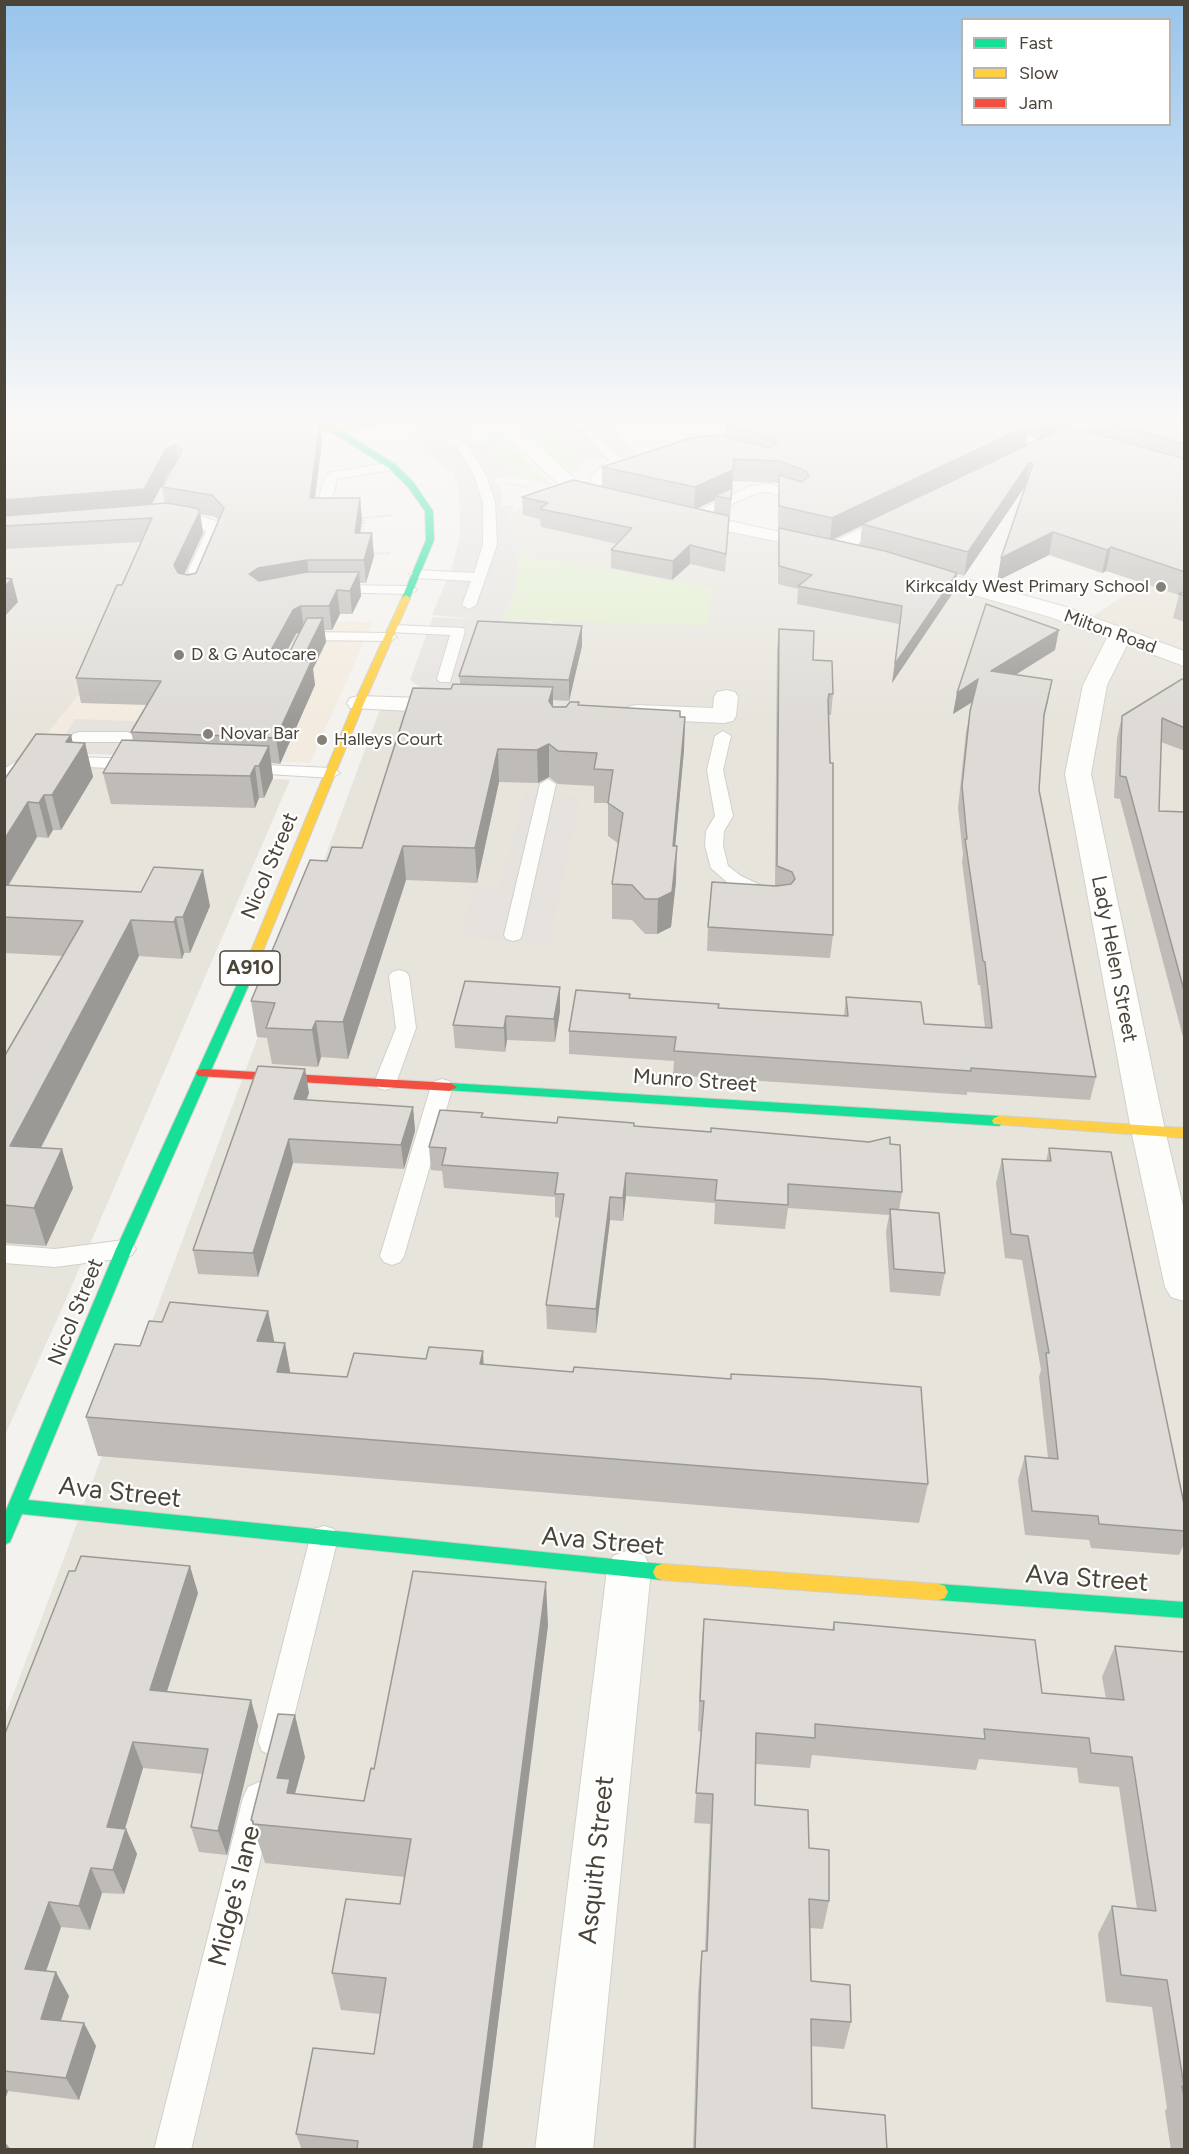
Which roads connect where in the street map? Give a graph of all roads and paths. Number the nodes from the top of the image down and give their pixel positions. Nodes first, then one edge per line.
1 (214, 523) edge
2 (363, 523) edge
3 (429, 523) edge
4 (489, 523) edge
5 (709, 523) edge
6 (889, 523) edge
7 (362, 543) edge
8 (834, 549) junction
9 (425, 552) junction
10 (360, 554) edge
11 (867, 557) edge
12 (888, 562) edge
13 (416, 574) junction
14 (479, 577) junction
15 (191, 589) edge
16 (321, 589) edge
17 (410, 590) junction
18 (468, 605) dead end
19 (392, 633) junction
20 (1120, 636) junction
21 (293, 657) edge
22 (1185, 659) edge
23 (445, 679) dead end
24 (359, 704) junction
25 (473, 706) edge
26 (611, 711) edge
27 (724, 716) joint
28 (128, 737) dead end
29 (65, 761) junction
30 (158, 765) edge
31 (229, 768) edge
32 (332, 773) junction
33 (4, 777) edge
34 (548, 784) dead end
35 (782, 902) edge
36 (513, 935) dead end
37 (399, 976) dead end
38 (203, 1073) junction
39 (385, 1083) junction
40 (442, 1086) junction
41 (1148, 1130) junction
42 (1185, 1133) edge
43 (124, 1249) junction
44 (4, 1254) edge
45 (392, 1256) dead end
46 (1185, 1287) edge
47 (18, 1506) junction
48 (4, 1537) edge
49 (324, 1538) junction
50 (629, 1570) junction
51 (1185, 1610) edge
52 (172, 2150) edge
53 (564, 2150) edge

1 - 15 street
2 - 7 path
3 - 9 main road, Nicol Street / A910
4 - 14 lane
5 - 8 street
6 - 8 street
8 - 11 street
9 - 10 path
9 - 13 main road, Nicol Street / A910
12 - 20 street, Milton Road
13 - 14 lane
13 - 17 main road, Nicol Street / A910
14 - 18 lane
16 - 17 lane
17 - 19 main road, Nicol Street / A910
19 - 21 lane
19 - 23 lane
19 - 24 main road, Nicol Street / A910
20 - 22 street, Milton Road
20 - 41 street, Lady Helen Street
24 - 25 street
24 - 32 main road, Nicol Street / A910
26 - 27 street
27 - 35 lane
28 - 29 lane
29 - 30 lane
29 - 33 lane
31 - 32 lane
32 - 38 main road, Nicol Street / A910
34 - 36 lane
37 - 39 lane
38 - 39 main road, Munro Street
38 - 43 main road, Nicol Street / A910
39 - 40 main road, Munro Street
40 - 41 main road, Munro Street
40 - 45 lane
41 - 42 main road, Munro Street
41 - 46 street, Lady Helen Street
43 - 44 lane
43 - 47 main road, Nicol Street / A910
47 - 48 main road, Nicol Street / A910
47 - 49 main road, Ava Street
49 - 50 main road, Ava Street
49 - 52 lane, Midge's lane
50 - 51 main road, Ava Street
50 - 53 street, Asquith Street

